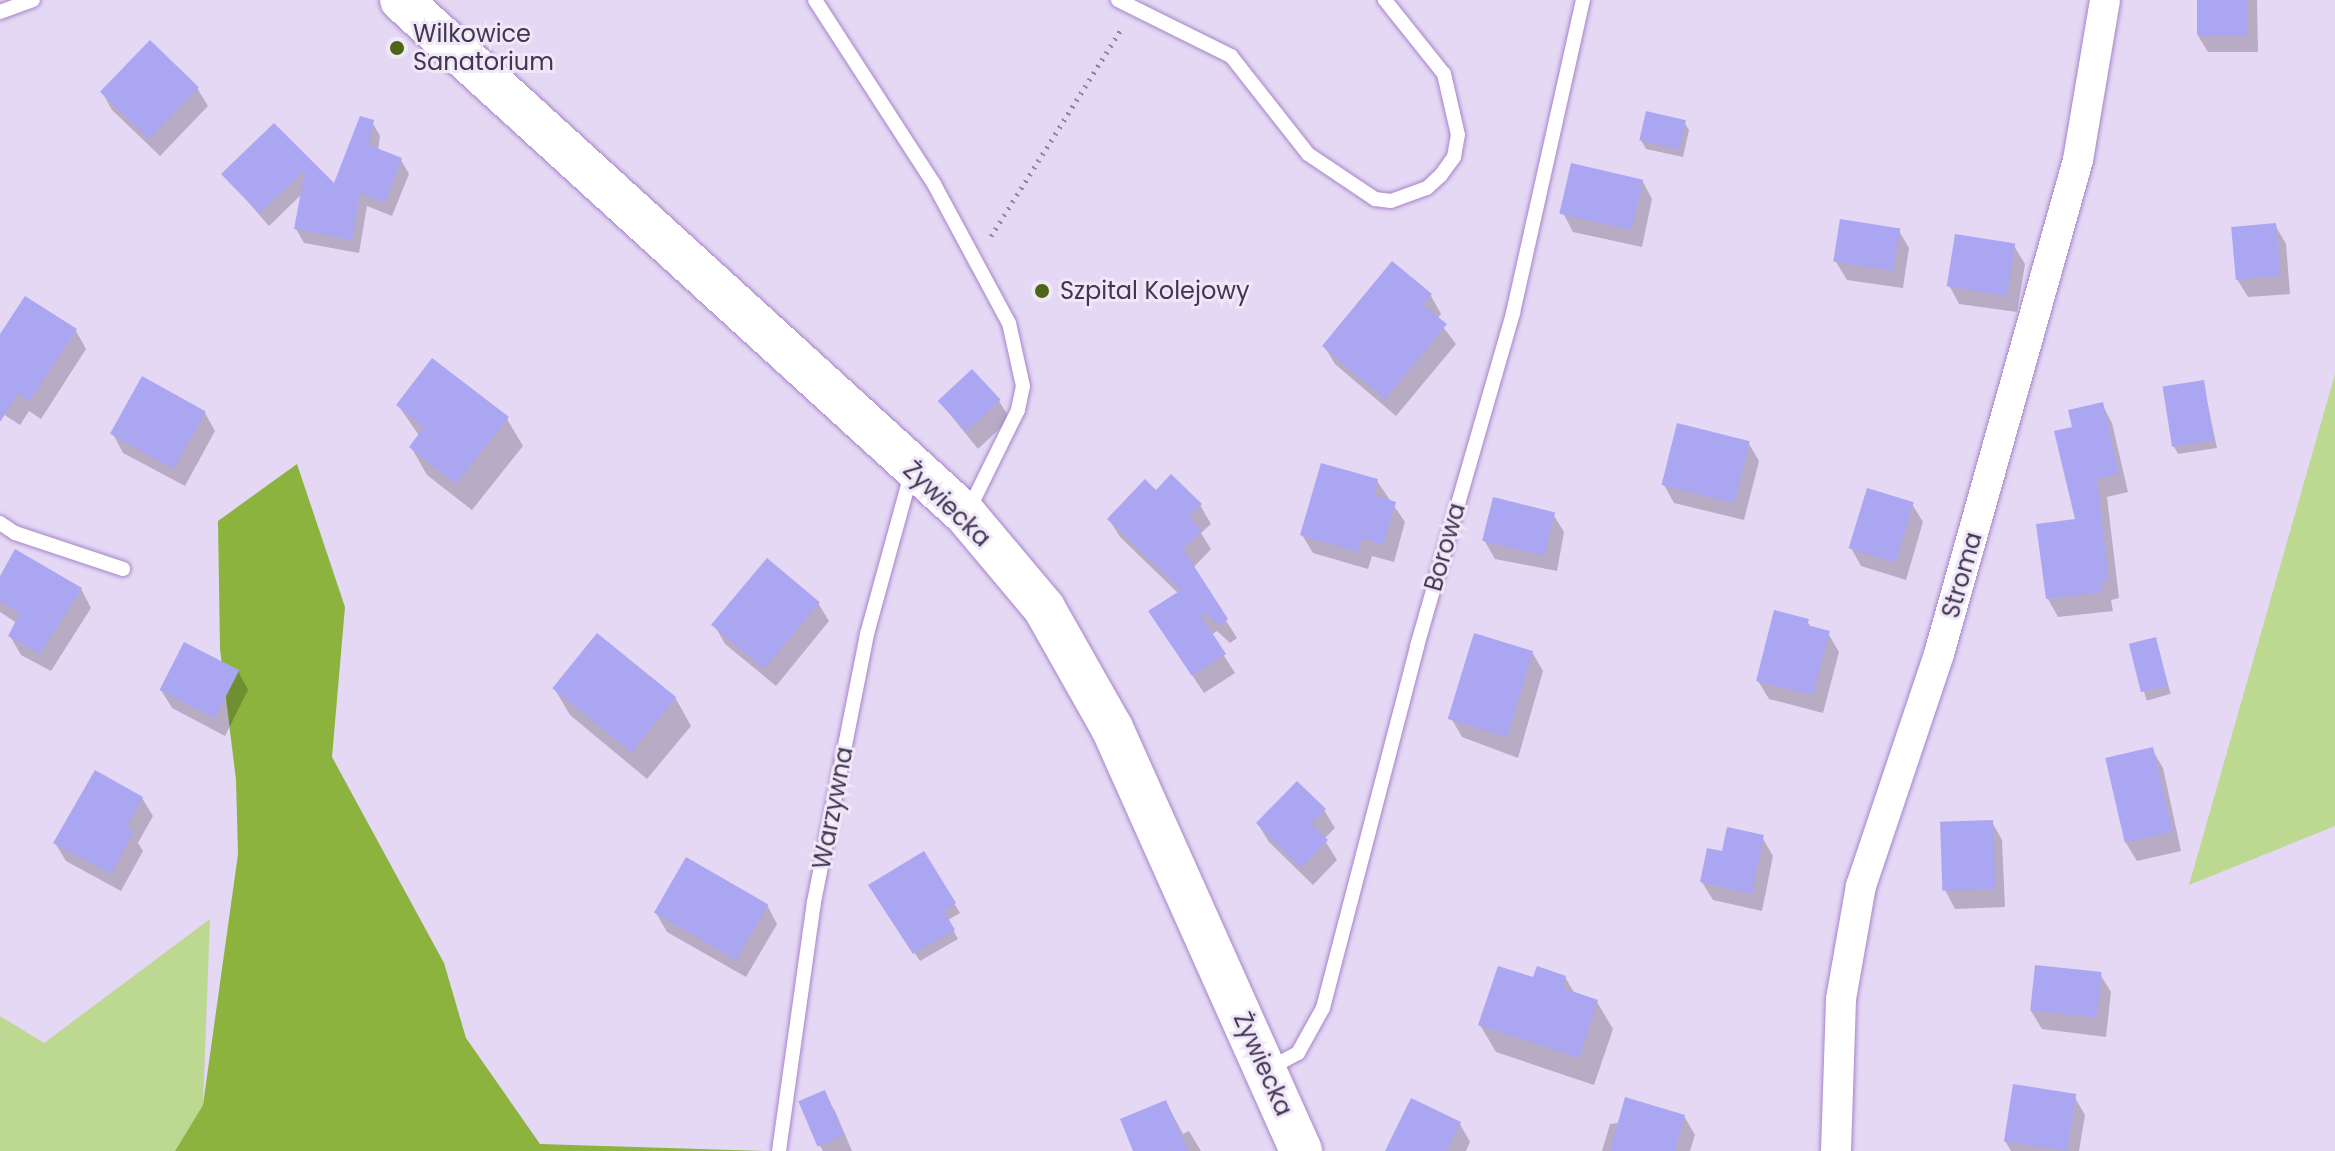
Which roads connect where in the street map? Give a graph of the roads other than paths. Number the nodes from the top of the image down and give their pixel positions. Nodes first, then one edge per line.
1 (33, 0) edge
2 (401, 0) edge
3 (815, 0) edge
4 (1118, 0) edge
5 (1385, 0) edge
6 (1583, 0) edge
7 (2105, 0) edge
8 (0, 12) edge
9 (913, 469) junction
10 (966, 515) junction
11 (0, 523) edge
12 (123, 569) dead end
13 (1266, 1070) junction
14 (1292, 1146) edge
15 (779, 1151) edge
16 (1836, 1151) edge

1 - 8 lane
2 - 9 main road, Żywiecka
3 - 10 lane
4 - 5 lane
6 - 13 lane, Borowa
7 - 16 street, Stroma
9 - 10 main road, Żywiecka
9 - 15 lane, Warzywna
10 - 13 main road, Żywiecka
11 - 12 lane
13 - 14 main road, Żywiecka

